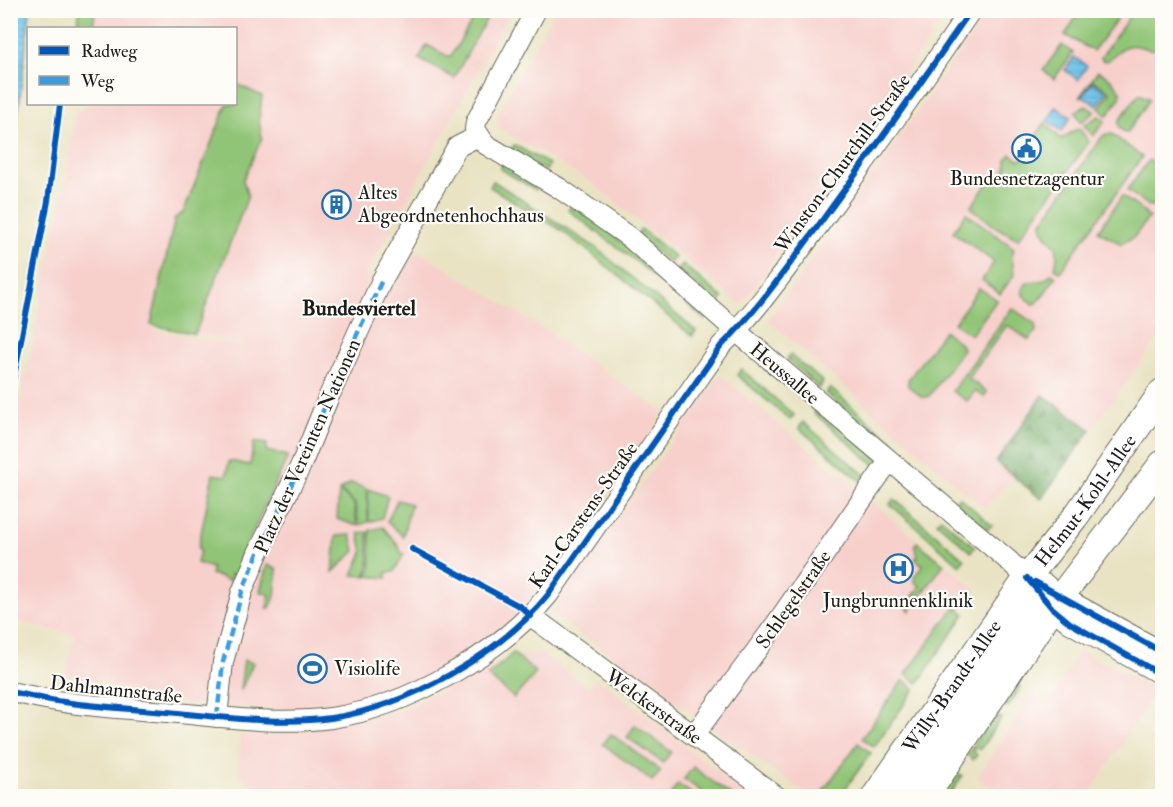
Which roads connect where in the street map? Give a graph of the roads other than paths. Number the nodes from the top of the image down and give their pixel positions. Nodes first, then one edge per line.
1 (536, 10) edge
2 (971, 10) edge
3 (478, 136) junction
4 (736, 332) junction
5 (1162, 392) edge
6 (889, 461) junction
7 (1162, 464) edge
8 (1044, 593) junction
9 (531, 616) junction
10 (1162, 652) edge
11 (1162, 675) edge
12 (10, 692) edge
13 (218, 717) junction
14 (694, 735) junction
15 (776, 796) edge
16 (875, 796) edge
17 (902, 796) edge
18 (926, 796) edge

1 - 3 street
2 - 4 street, Winston-Churchill-Straße
3 - 4 street, Heussallee
3 - 13 street, Platz der Vereinten Nationen
4 - 6 street, Heussallee
4 - 9 street, Karl-Carstens-Straße
5 - 8 main road, Helmut-Kohl-Allee
6 - 8 street, Heussallee
6 - 14 street, Schlegelstraße
7 - 8 main road, Helmut-Kohl-Allee
8 - 10 street
8 - 11 street
8 - 16 main road, Willy-Brandt-Allee
8 - 17 main road
8 - 18 main road, Willy-Brandt-Allee
9 - 13 street, Karl-Carstens-Straße
9 - 14 street, Welckerstraße
12 - 13 street, Dahlmannstraße
14 - 15 street, Welckerstraße

